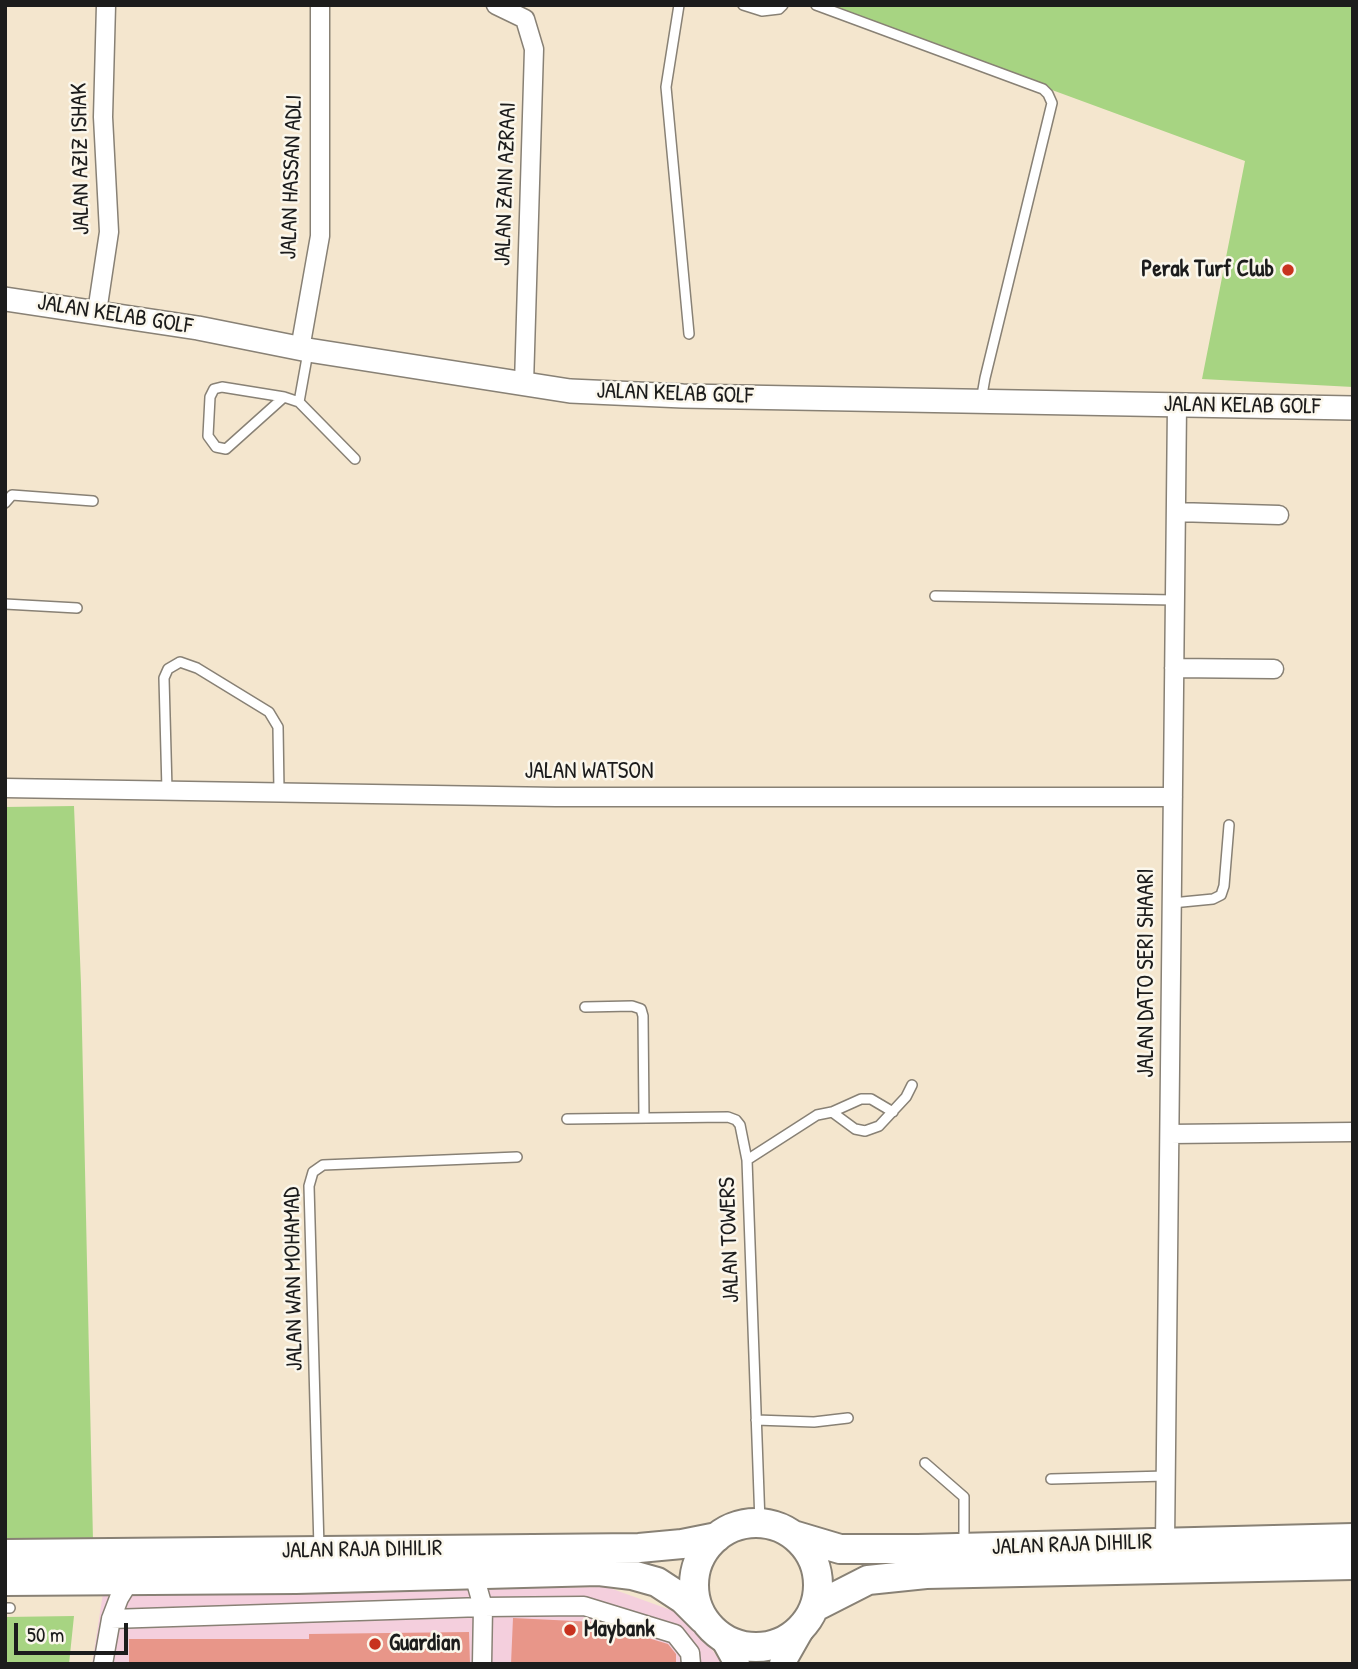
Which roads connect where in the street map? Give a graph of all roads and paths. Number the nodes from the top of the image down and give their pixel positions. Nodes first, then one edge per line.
1 (106, 5) edge
2 (320, 5) edge
3 (496, 5) edge
4 (679, 5) edge
5 (743, 5) edge
6 (783, 5) edge
7 (816, 5) edge
8 (5, 299) edge
9 (97, 312) junction
10 (689, 334) dead end
11 (304, 349) junction
12 (524, 384) junction
13 (284, 397) junction
14 (981, 401) junction
15 (299, 402) junction
16 (1177, 405) junction
17 (1353, 408) edge
18 (355, 459) dead end
19 (93, 501) dead end
20 (5, 503) edge
21 (1176, 512) junction
22 (1279, 515) dead end
23 (935, 596) dead end
24 (1175, 600) junction
25 (5, 604) edge
26 (78, 608) dead end
27 (1174, 668) junction
28 (1274, 669) dead end
29 (5, 788) edge
30 (167, 790) junction
31 (279, 791) junction
32 (1173, 797) junction
33 (1229, 825) dead end
34 (1172, 904) junction
35 (585, 1007) dead end
36 (912, 1085) dead end
37 (832, 1112) junction
38 (894, 1112) junction
39 (644, 1118) junction
40 (567, 1119) dead end
41 (1353, 1132) edge
42 (1170, 1134) junction
43 (517, 1157) dead end
44 (747, 1160) junction
45 (848, 1418) dead end
46 (756, 1420) junction
47 (925, 1463) dead end
48 (1166, 1476) junction
49 (1051, 1479) dead end
50 (760, 1523) junction
51 (793, 1535) junction
52 (717, 1536) junction
53 (1353, 1538) edge
54 (1165, 1542) junction
55 (963, 1548) junction
56 (319, 1549) junction
57 (5, 1554) edge
58 (1353, 1565) edge
59 (474, 1575) junction
60 (13, 1579) edge
61 (89, 1579) junction
62 (130, 1580) junction
63 (483, 1607) junction
64 (809, 1617) junction
65 (111, 1619) junction
66 (712, 1628) junction
67 (103, 1664) edge
68 (482, 1664) edge
69 (691, 1664) edge
70 (737, 1664) edge
71 (782, 1664) edge

1 - 9 street, JALAN AZIZ ISHAK
2 - 11 street, JALAN HASSAN ADLI
3 - 12 street, JALAN ZAIN AZRAAI
4 - 10 lane
5 - 6 lane
7 - 14 lane
8 - 9 street, JALAN KELAB GOLF
9 - 11 street, JALAN KELAB GOLF
11 - 12 street, JALAN KELAB GOLF
11 - 15 lane
12 - 14 street, JALAN KELAB GOLF
13 - 13 lane
13 - 15 lane
14 - 16 street, JALAN KELAB GOLF
15 - 18 lane
16 - 17 street, JALAN KELAB GOLF
16 - 21 street, JALAN DATO SERI SHAARI
19 - 20 lane
21 - 22 street
21 - 24 street, JALAN DATO SERI SHAARI
23 - 24 lane
24 - 27 street, JALAN DATO SERI SHAARI
25 - 26 lane
27 - 28 street
27 - 32 street, JALAN DATO SERI SHAARI
29 - 30 street, JALAN WATSON
30 - 31 street, JALAN WATSON
30 - 31 lane
31 - 32 street, JALAN WATSON
32 - 34 street, JALAN DATO SERI SHAARI
33 - 34 lane
34 - 42 street, JALAN DATO SERI SHAARI
35 - 39 lane
36 - 38 lane
37 - 38 lane, JALAN TOWERS
37 - 38 lane
37 - 44 lane, JALAN TOWERS
39 - 40 lane
39 - 44 lane
41 - 42 street
42 - 48 street, JALAN DATO SERI SHAARI
43 - 56 lane, JALAN WAN MOHAMAD
44 - 46 lane, JALAN TOWERS
45 - 46 lane
46 - 50 lane, JALAN TOWERS
47 - 55 lane
48 - 49 lane
48 - 54 street, JALAN DATO SERI SHAARI
50 - 51 main road
50 - 52 main road
51 - 55 main road, JALAN RAJA DIHILIR
51 - 64 main road
52 - 56 main road, JALAN RAJA DIHILIR
52 - 66 main road
53 - 54 main road, JALAN RAJA DIHILIR
54 - 55 main road, JALAN RAJA DIHILIR
56 - 57 main road, JALAN RAJA DIHILIR
58 - 64 main road, JALAN RAJA DIHILIR
59 - 62 main road, JALAN RAJA DIHILIR
59 - 63 street
59 - 66 main road, JALAN RAJA DIHILIR
60 - 61 main road, JALAN RAJA DIHILIR
61 - 62 main road, JALAN RAJA DIHILIR
61 - 65 street
62 - 65 street
63 - 65 street
63 - 68 street
63 - 69 street
64 - 66 main road
64 - 71 main road
65 - 67 street
66 - 70 main road

